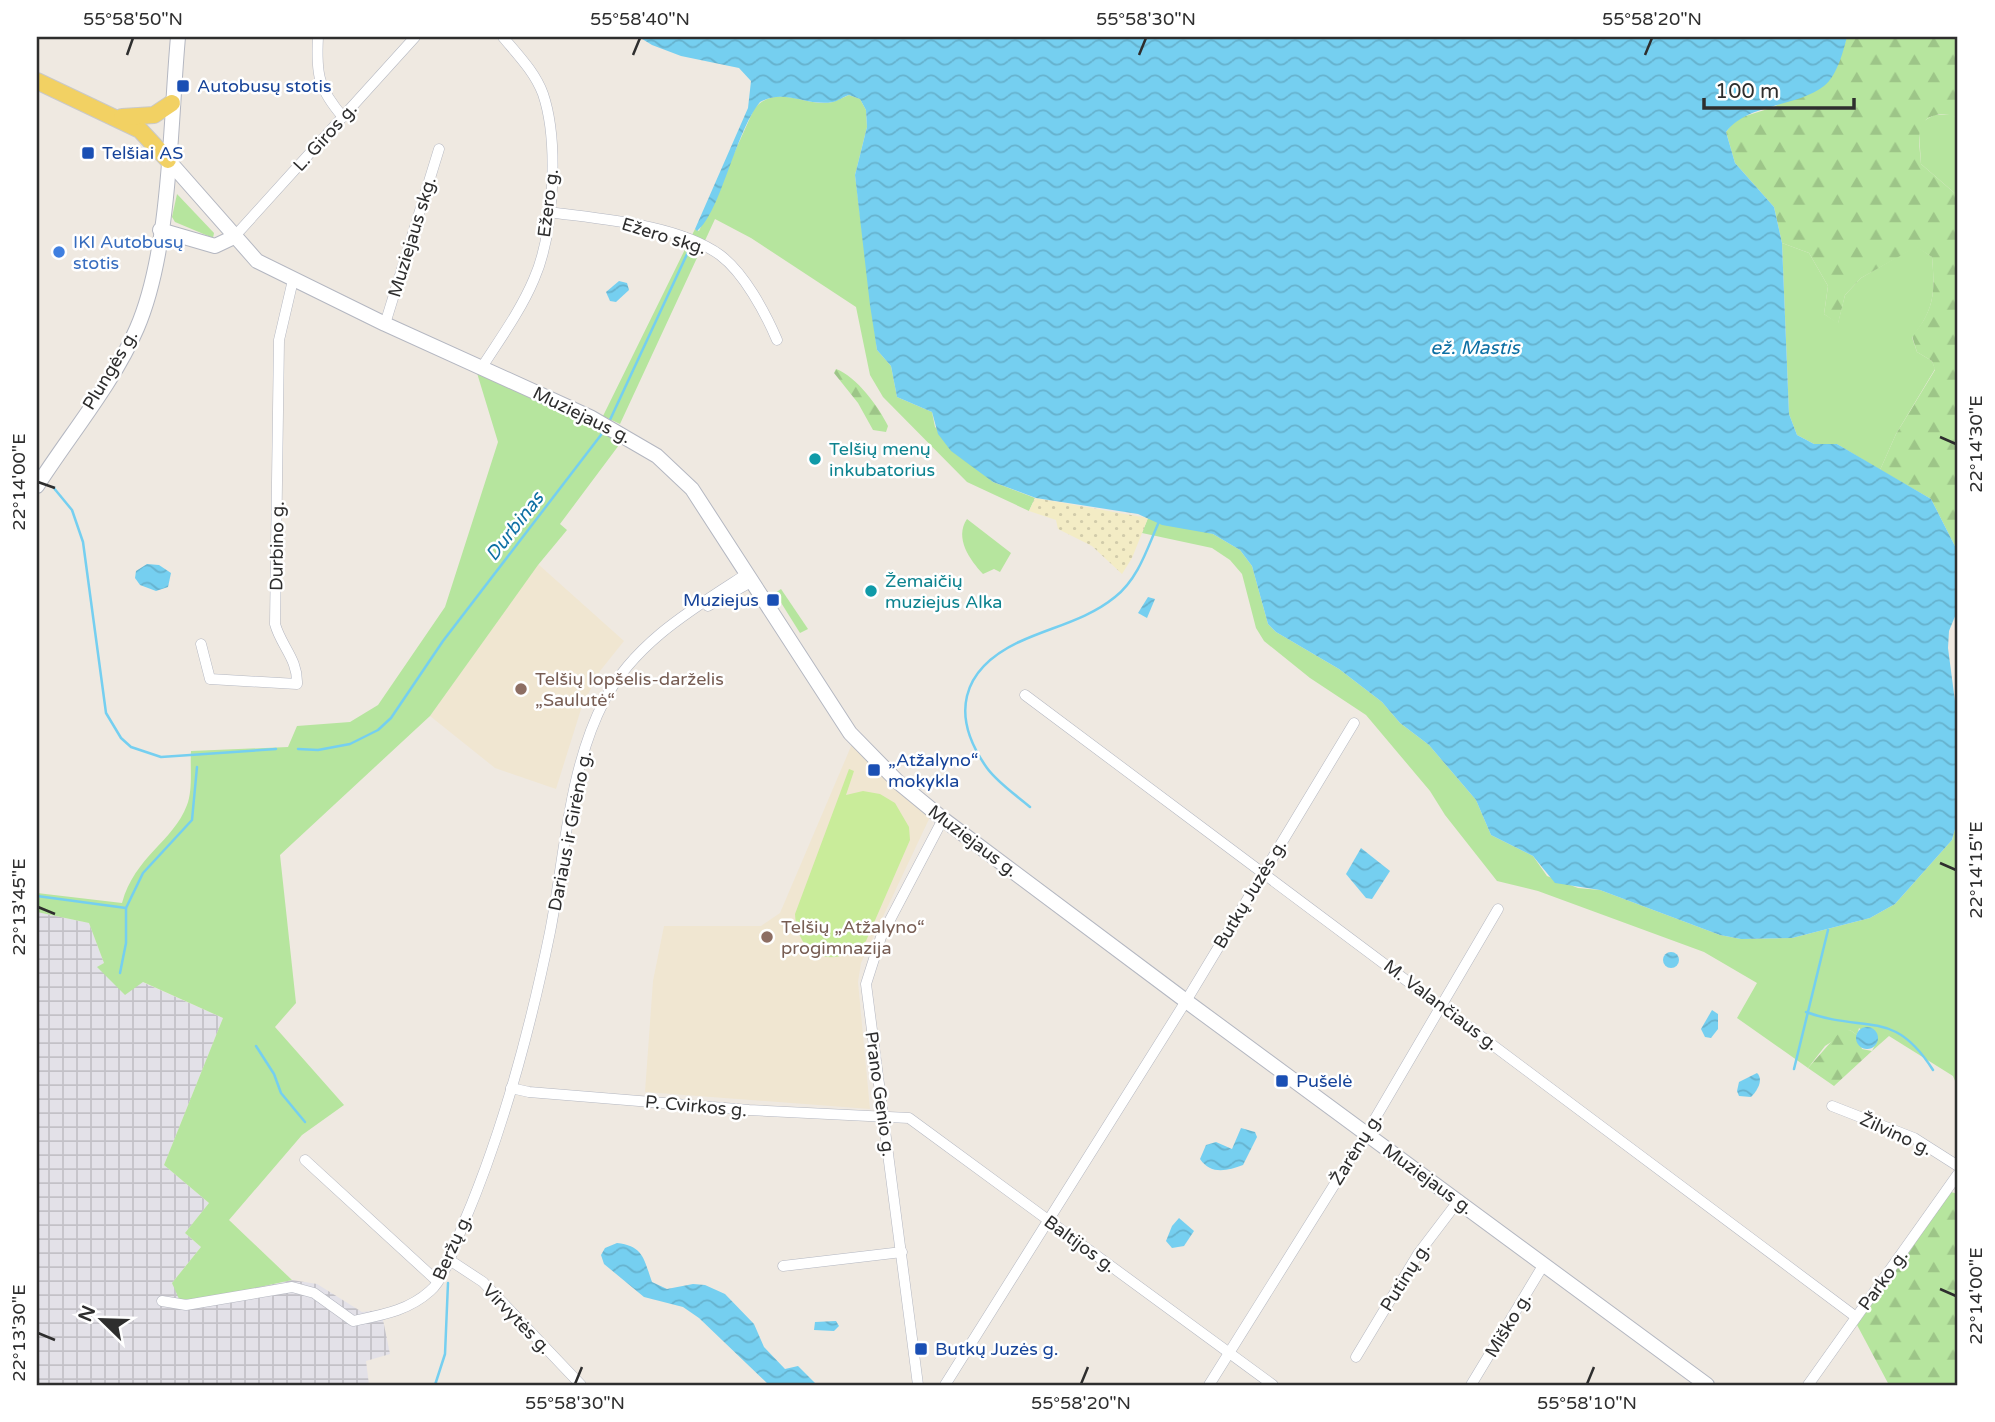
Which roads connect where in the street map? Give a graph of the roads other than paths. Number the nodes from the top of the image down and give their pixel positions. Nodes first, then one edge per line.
1 (178, 37) edge
2 (318, 37) edge
3 (415, 37) edge
4 (503, 37) edge
5 (37, 81) edge
6 (172, 103) junction
7 (116, 117) junction
8 (343, 117) junction
9 (439, 149) dead end
10 (168, 160) junction
11 (548, 212) junction
12 (160, 230) junction
13 (234, 237) junction
14 (293, 280) junction
15 (385, 324) junction
16 (777, 340) dead end
17 (482, 367) junction
18 (37, 486) edge
19 (751, 577) junction
20 (201, 644) dead end
21 (1025, 695) dead end
22 (1354, 723) dead end
23 (943, 819) junction
24 (1263, 872) junction
25 (1498, 909) dead end
26 (1186, 1001) junction
27 (1443, 1006) junction
28 (511, 1088) junction
29 (1832, 1106) dead end
30 (883, 1116) junction
31 (1366, 1134) junction
32 (305, 1160) dead end
33 (1958, 1166) edge
34 (1958, 1174) edge
35 (1459, 1200) junction
36 (1048, 1221) junction
37 (902, 1252) junction
38 (448, 1259) junction
39 (1544, 1264) junction
40 (783, 1266) dead end
41 (437, 1281) junction
42 (162, 1301) dead end
43 (1856, 1317) junction
44 (1229, 1352) junction
45 (1356, 1357) dead end
46 (574, 1383) edge
47 (918, 1385) edge
48 (945, 1385) edge
49 (1209, 1385) edge
50 (1273, 1385) edge
51 (1471, 1385) edge
52 (1707, 1385) edge
53 (1808, 1385) edge

1 - 6 main road, Plungės g.
2 - 8 street
3 - 8 street, L. Giros g.
4 - 11 street, Ežero g.
5 - 7 main road
6 - 7 main road
6 - 10 main road, Plungės g.
7 - 10 main road
8 - 13 street, L. Giros g.
9 - 15 street, Muziejaus skg.
10 - 12 main road, Plungės g.
10 - 13 main road, Muziejaus g.
11 - 16 street, Ežero skg.
11 - 17 street, Ežero g.
12 - 13 main road
12 - 18 main road, Plungės g.
13 - 14 main road, Muziejaus g.
14 - 15 main road, Muziejaus g.
14 - 20 street, Durbino g.
15 - 17 main road, Muziejaus g.
17 - 19 main road, Muziejaus g.
19 - 23 main road, Muziejaus g.
19 - 28 street, Dariaus ir Girėno g.
21 - 24 street, M. Valančiaus g.
22 - 24 street, Butkų Juzės g.
23 - 26 main road, Muziejaus g.
23 - 30 street, Prano Genio g.
24 - 26 street, Butkų Juzės g.
24 - 27 street, M. Valančiaus g.
25 - 27 street, Žarėnų g.
26 - 31 main road, Muziejaus g.
26 - 36 street, Butkų Juzės g.
27 - 31 street, Žarėnų g.
27 - 43 street, M. Valančiaus g.
28 - 30 street, P. Cvirkos g.
28 - 38 street, Beržų g.
29 - 33 street, Žilvino g.
30 - 36 street, Baltijos g.
30 - 37 street, Prano Genio g.
31 - 35 main road, Muziejaus g.
31 - 44 street, Žarėnų g.
32 - 41 street
34 - 43 street, Parko g.
35 - 39 main road, Muziejaus g.
35 - 45 street, Putinų g.
36 - 44 street, Baltijos g.
36 - 48 street, Butkų Juzės g.
37 - 40 street
37 - 47 street, Prano Genio g.
38 - 41 street, Beržų g.
38 - 46 street, Virvytės g.
39 - 51 street, Miško g.
39 - 52 main road, Muziejaus g.
41 - 42 street, Beržų g.
43 - 53 street, Parko g.
44 - 49 street, Žarėnų g.
44 - 50 street, Baltijos g.

